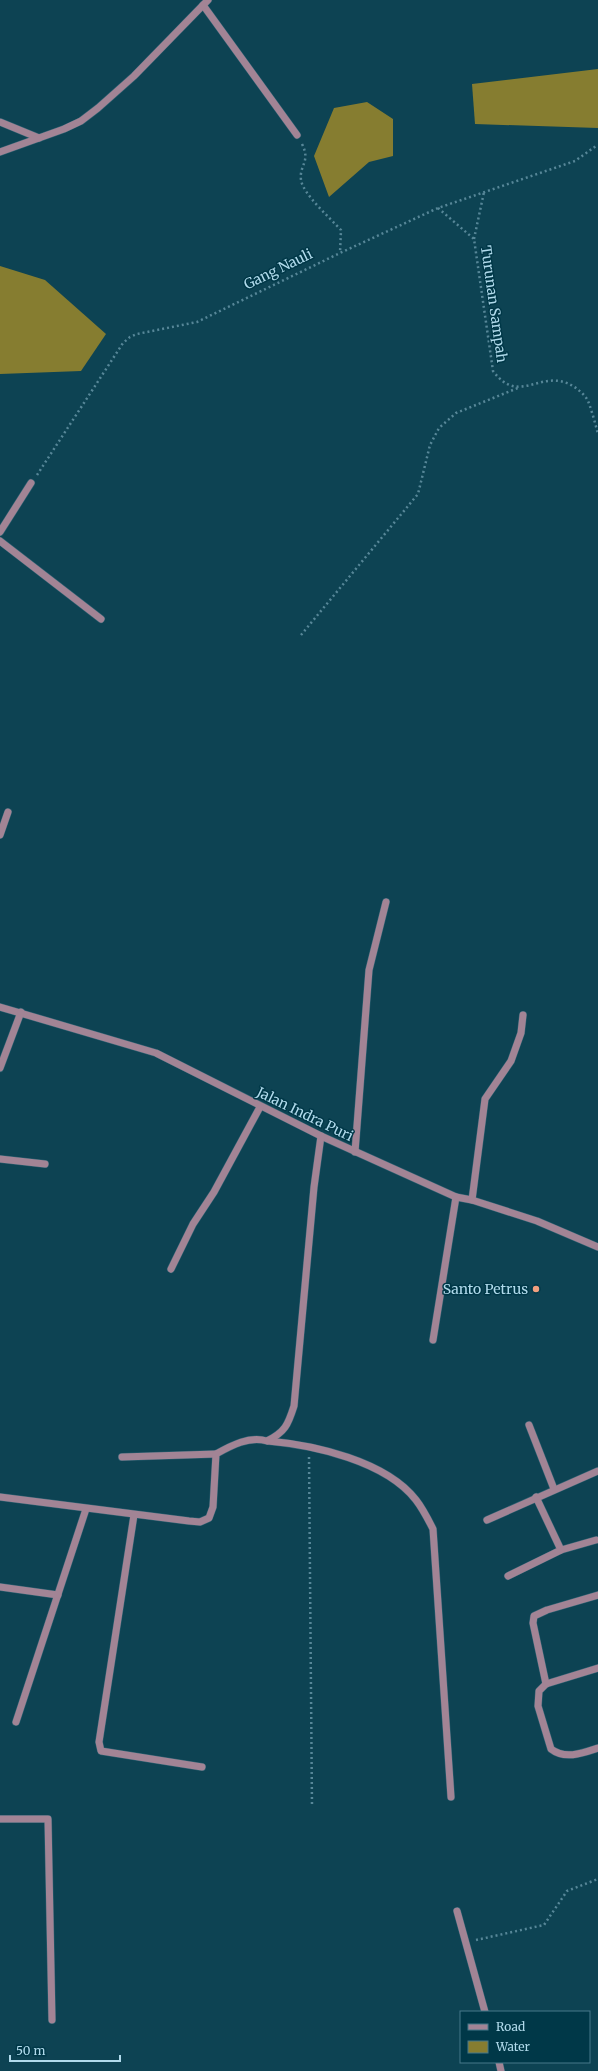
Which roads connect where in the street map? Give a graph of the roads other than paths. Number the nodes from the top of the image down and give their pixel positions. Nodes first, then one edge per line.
1 (205, 2) edge
2 (0, 122) edge
3 (296, 135) road end
4 (39, 138) junction
5 (0, 152) edge
6 (31, 483) road end
7 (0, 532) edge
8 (0, 541) edge
9 (101, 619) dead end
10 (8, 812) dead end
11 (0, 835) edge
12 (386, 902) dead end
13 (0, 1007) edge
14 (21, 1012) junction
15 (524, 1015) dead end
16 (0, 1068) edge
17 (260, 1107) junction
18 (321, 1136) junction
19 (355, 1152) junction
20 (0, 1159) edge
21 (45, 1164) dead end
22 (456, 1197) junction
23 (472, 1200) junction
24 (598, 1247) edge
25 (171, 1269) dead end
26 (433, 1340) dead end
27 (529, 1425) dead end
28 (268, 1441) junction
29 (216, 1454) junction
30 (122, 1456) dead end
31 (598, 1471) edge
32 (554, 1489) junction
33 (0, 1497) edge
34 (536, 1497) junction
35 (86, 1509) junction
36 (134, 1515) junction
37 (487, 1520) dead end
38 (596, 1540) dead end
39 (561, 1550) junction
40 (508, 1576) dead end
41 (0, 1587) edge
42 (58, 1595) junction
43 (598, 1595) edge
44 (598, 1668) edge
45 (546, 1684) junction
46 (16, 1722) dead end
47 (598, 1748) edge
48 (202, 1767) dead end
49 (451, 1797) dead end
50 (0, 1819) edge
51 (457, 1911) dead end
52 (485, 2011) edge
53 (52, 2020) dead end

1 - 3 street
1 - 4 street
2 - 4 street
4 - 5 street
6 - 7 street
8 - 9 street
10 - 11 street
12 - 19 street
13 - 14 street, Jalan Indra Puri
14 - 16 street
14 - 17 street, Jalan Indra Puri
15 - 23 street
17 - 18 street, Jalan Indra Puri
17 - 25 street
18 - 19 street, Jalan Indra Puri
18 - 28 street
19 - 22 street, Jalan Indra Puri
20 - 21 street
22 - 23 street, Jalan Indra Puri
22 - 26 street
23 - 24 street, Jalan Indra Puri
27 - 32 street
28 - 29 street
28 - 49 street
29 - 30 street
29 - 36 street
31 - 32 street
32 - 34 street
33 - 35 street
34 - 37 street
34 - 39 street
35 - 36 street
35 - 42 street
36 - 48 street
38 - 39 street
39 - 40 street
41 - 42 street
42 - 46 street
43 - 45 street
44 - 45 street
45 - 47 street
50 - 53 street
51 - 52 street

